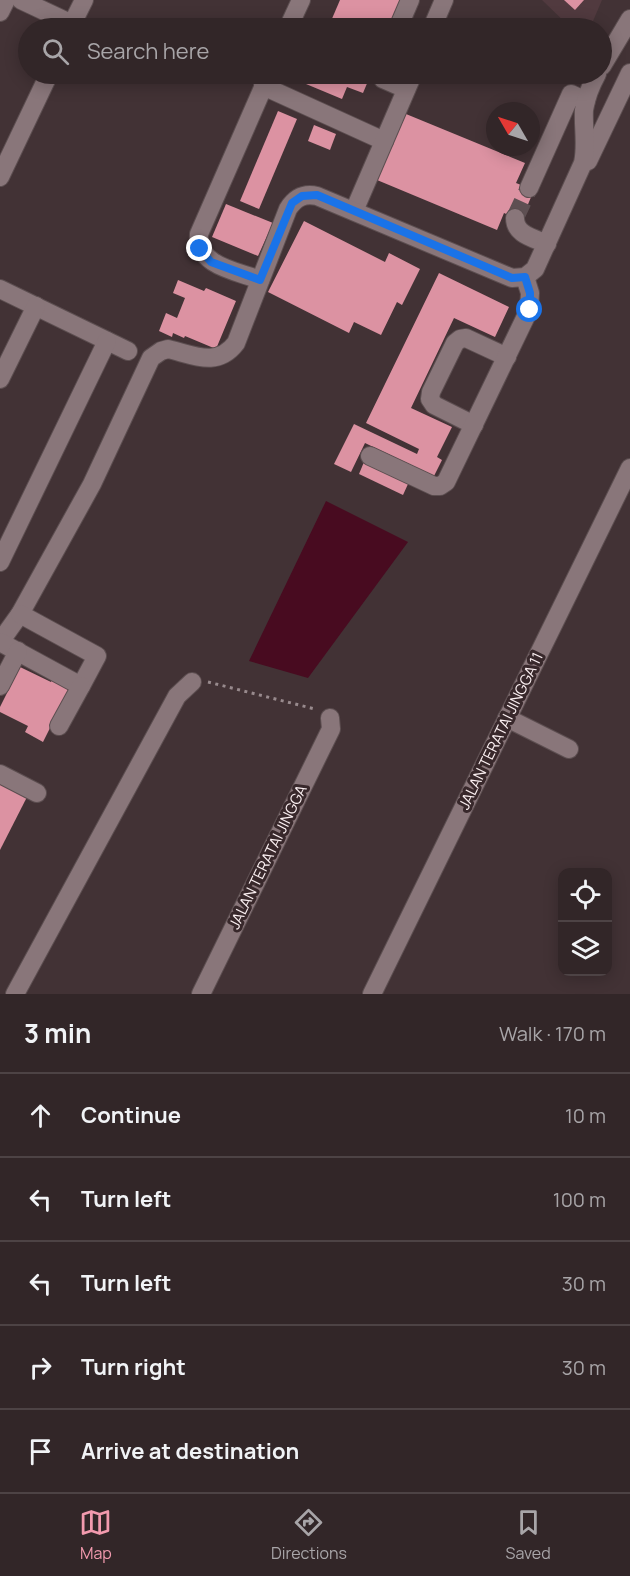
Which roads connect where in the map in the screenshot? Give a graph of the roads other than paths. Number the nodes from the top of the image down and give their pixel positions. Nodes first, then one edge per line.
1 (6, 0) edge
2 (21, 0) edge
3 (84, 0) edge
4 (301, 0) edge
5 (410, 0) edge
6 (444, 0) edge
7 (0, 12) edge
8 (56, 18) edge
9 (75, 18) edge
10 (293, 18) edge
11 (402, 18) edge
12 (436, 18) edge
13 (630, 19) edge
14 (612, 49) edge
15 (630, 73) edge
16 (44, 84) edge
17 (264, 84) edge
18 (274, 84) edge
19 (409, 84) edge
20 (593, 84) edge
21 (586, 101) junction
22 (384, 141) junction
23 (580, 171) junction
24 (0, 177) edge
25 (529, 188) tunnel mouth
26 (354, 211) junction
27 (515, 218) dead end
28 (547, 244) junction
29 (525, 277) junction
30 (260, 280) junction
31 (0, 288) edge
32 (36, 306) junction
33 (107, 341) junction
34 (128, 351) dead end
35 (507, 357) junction
36 (0, 379) edge
37 (474, 424) junction
38 (370, 456) dead end
39 (630, 470) edge
40 (7, 532) edge
41 (0, 562) edge
42 (20, 614) junction
43 (0, 642) edge
44 (18, 651) junction
45 (192, 682) road end
46 (0, 686) edge
47 (81, 686) junction
48 (330, 718) road end
49 (507, 718) junction
50 (59, 726) dead end
51 (569, 749) dead end
52 (0, 774) edge
53 (37, 793) dead end
54 (15, 994) edge
55 (201, 994) edge
56 (372, 994) edge

1 - 7 street
2 - 8 street
3 - 9 street
4 - 10 street
5 - 11 street
6 - 12 street
13 - 14 street
15 - 23 street
16 - 24 street
17 - 30 street
18 - 22 street
19 - 22 street
20 - 21 street
21 - 23 street
21 - 25 street
22 - 26 street
23 - 28 street
26 - 29 street
26 - 30 street
27 - 28 street
28 - 29 street
29 - 35 street
30 - 42 street
31 - 32 street
32 - 33 street
32 - 36 street
33 - 34 street
33 - 40 street
35 - 37 street
35 - 37 street
37 - 38 street
39 - 49 street, JALAN TERATAI JINGGA 11
40 - 41 street
42 - 43 street
42 - 47 street
43 - 44 street
44 - 46 street
44 - 47 street
45 - 54 street
47 - 50 street
48 - 55 street, JALAN TERATAI JINGGA
49 - 51 street
49 - 56 street, JALAN TERATAI JINGGA 11
52 - 53 street

